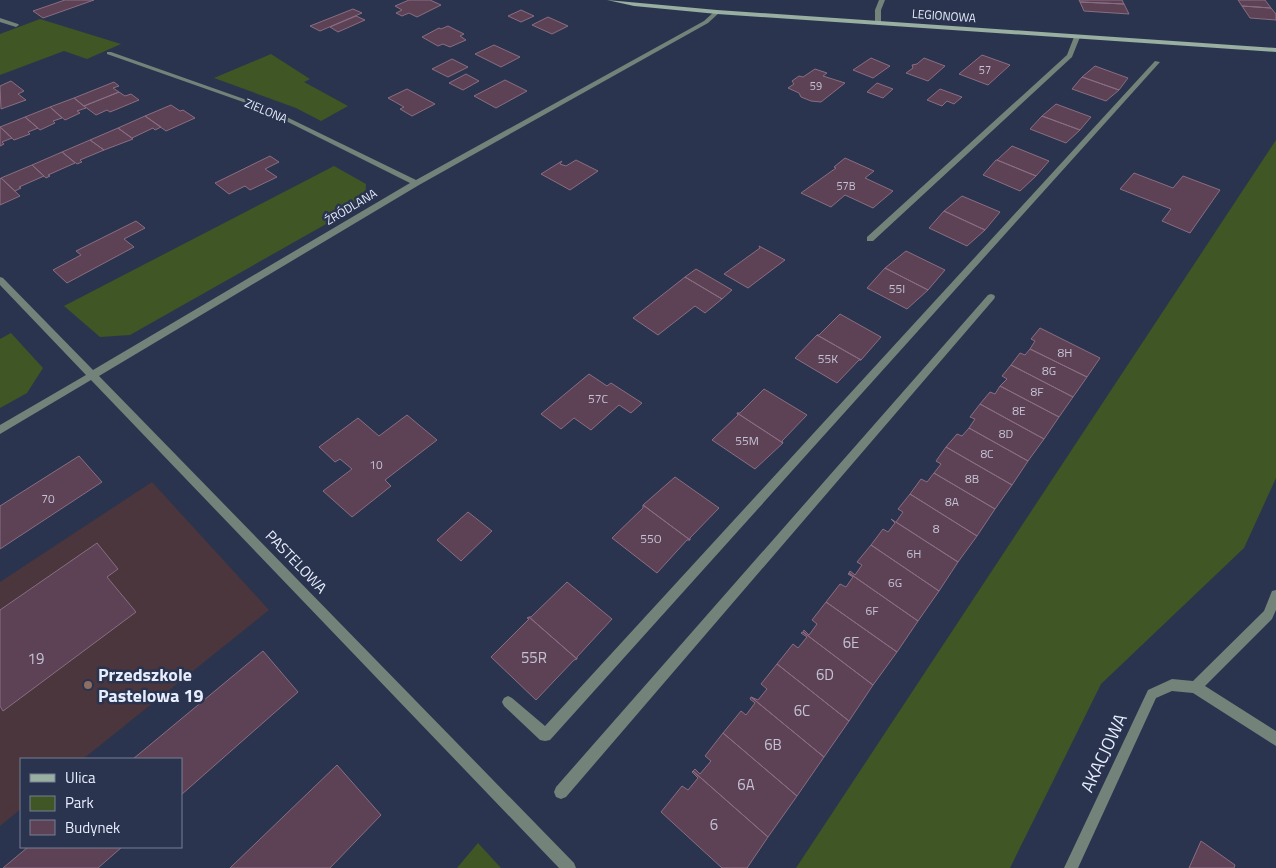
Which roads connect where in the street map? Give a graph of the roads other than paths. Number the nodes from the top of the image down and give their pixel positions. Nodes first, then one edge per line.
1 (610, 0) edge
2 (882, 0) edge
3 (717, 12) junction
4 (0, 20) edge
5 (878, 23) junction
6 (16, 25) dead end
7 (1076, 37) junction
8 (1276, 50) edge
9 (109, 53) dead end
10 (1157, 62) dead end
11 (416, 183) junction
12 (870, 238) dead end
13 (0, 280) edge
14 (992, 297) dead end
15 (92, 375) junction
16 (0, 430) edge
17 (1276, 595) edge
18 (1195, 687) junction
19 (508, 702) dead end
20 (1276, 739) edge
21 (561, 792) dead end
22 (569, 868) edge
23 (1071, 868) edge

1 - 3 main road, LEGIONOWA
2 - 5 street
3 - 5 main road, LEGIONOWA
3 - 11 street, ŹRÓDLANA
4 - 6 street
5 - 7 main road, LEGIONOWA
7 - 8 main road, LEGIONOWA
7 - 12 street
9 - 11 street, ZIELONA
10 - 19 street
11 - 15 street, ŹRÓDLANA
13 - 15 street, PASTELOWA
14 - 21 street
15 - 16 street, ŹRÓDLANA
15 - 22 street, PASTELOWA
17 - 18 street
18 - 20 street
18 - 23 street, AKACJOWA

